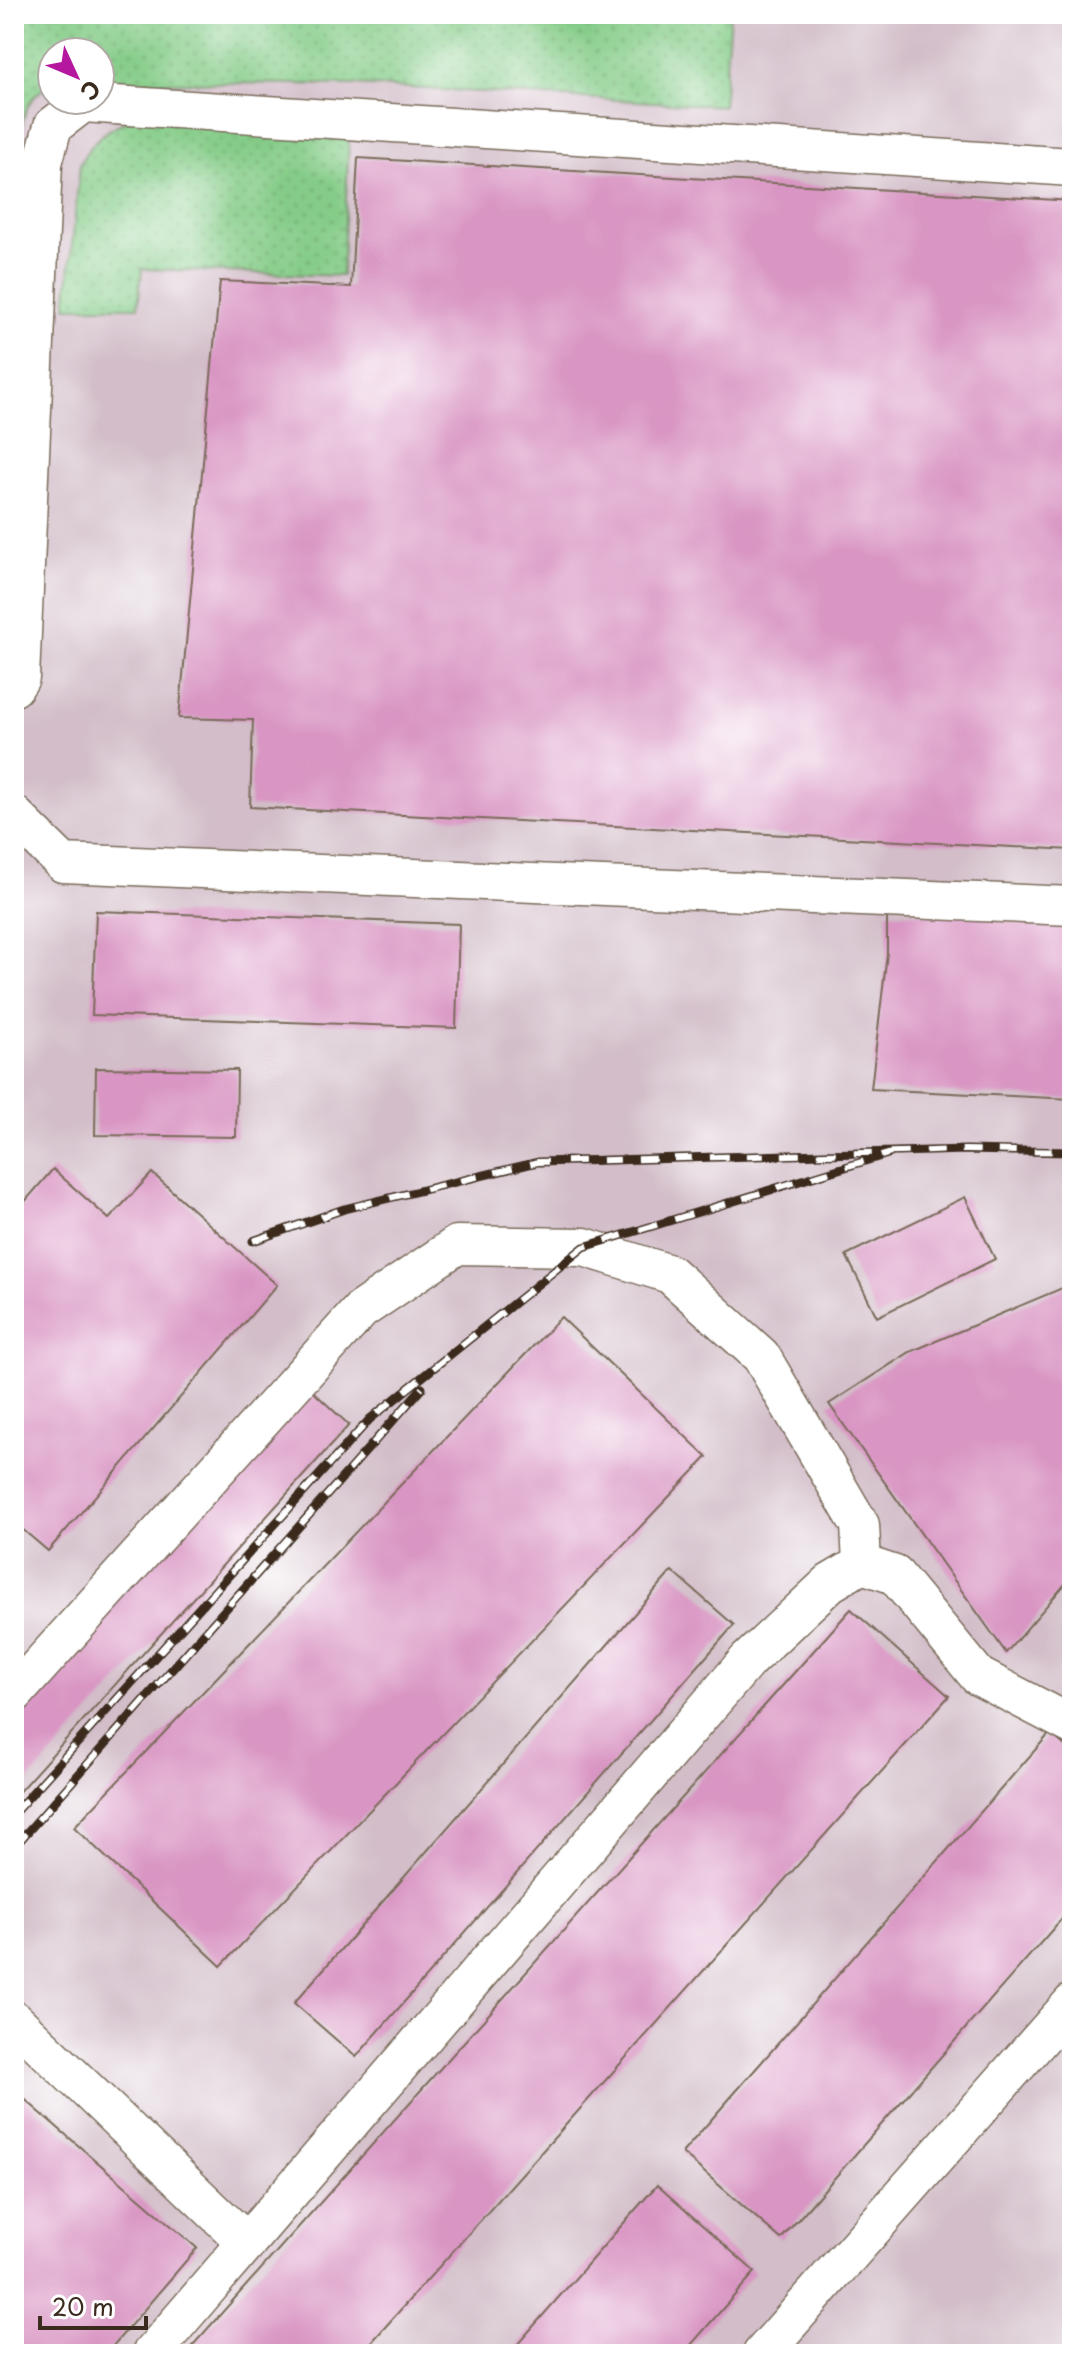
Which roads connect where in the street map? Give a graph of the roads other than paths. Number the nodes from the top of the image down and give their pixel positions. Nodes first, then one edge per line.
1 (1072, 167) edge
2 (14, 687) edge
3 (14, 815) edge
4 (1072, 906) edge
5 (862, 1564) junction
6 (14, 1694) edge
7 (1072, 1725) edge
8 (1072, 2003) edge
9 (14, 2020) edge
10 (247, 2243) junction
11 (151, 2354) edge
12 (762, 2354) edge

1 - 2 lane
3 - 4 lane
5 - 6 lane
5 - 7 lane
5 - 10 lane
8 - 12 lane
9 - 10 lane
10 - 11 lane

